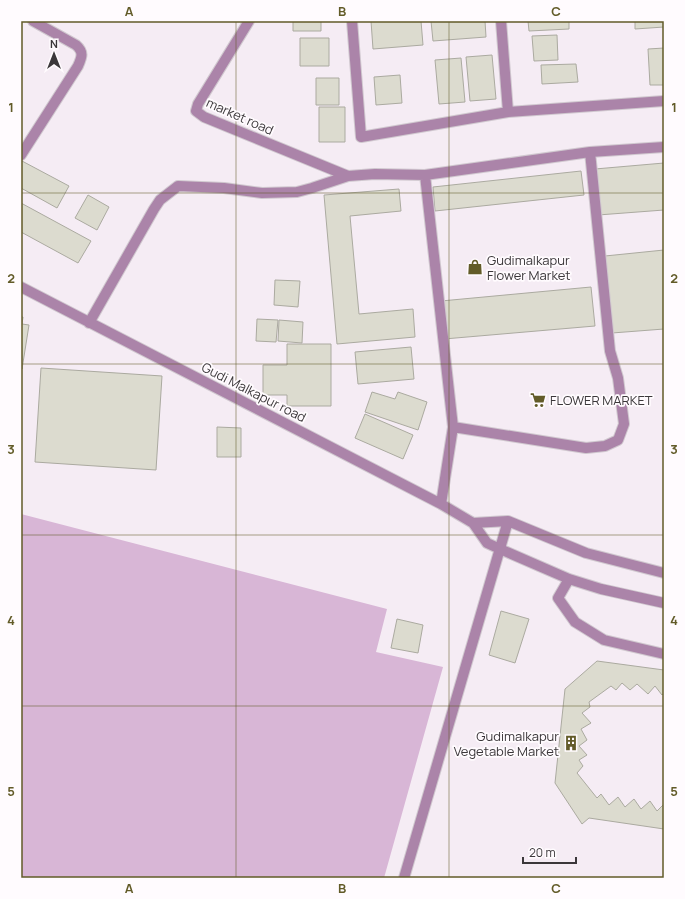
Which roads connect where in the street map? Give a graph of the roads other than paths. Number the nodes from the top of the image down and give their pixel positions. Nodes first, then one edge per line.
1 (33, 21) edge
2 (249, 21) edge
3 (352, 21) edge
4 (501, 21) edge
5 (664, 101) edge
6 (508, 112) junction
7 (664, 147) edge
8 (590, 152) junction
9 (21, 155) edge
10 (425, 175) junction
11 (348, 176) junction
12 (21, 287) edge
13 (89, 323) junction
14 (453, 427) junction
15 (441, 504) junction
16 (508, 521) junction
17 (473, 523) junction
18 (500, 549) junction
19 (664, 573) edge
20 (569, 579) junction
21 (664, 603) edge
22 (664, 654) edge
23 (404, 878) edge

1 - 9 street
2 - 11 street, market road
3 - 6 street
4 - 6 street
5 - 6 street
7 - 8 street
8 - 10 street
8 - 14 street
10 - 11 street
10 - 14 street
11 - 13 street
12 - 13 street, Gudi Malkapur road
13 - 15 street, Gudi Malkapur road
14 - 15 street
15 - 17 street, Gudi Malkapur road
16 - 17 street
16 - 18 street
16 - 19 street
17 - 18 street, Gudi Malkapur road
18 - 20 street, Gudi Malkapur road
18 - 23 street
20 - 21 street, Gudi Malkapur road
20 - 22 street

